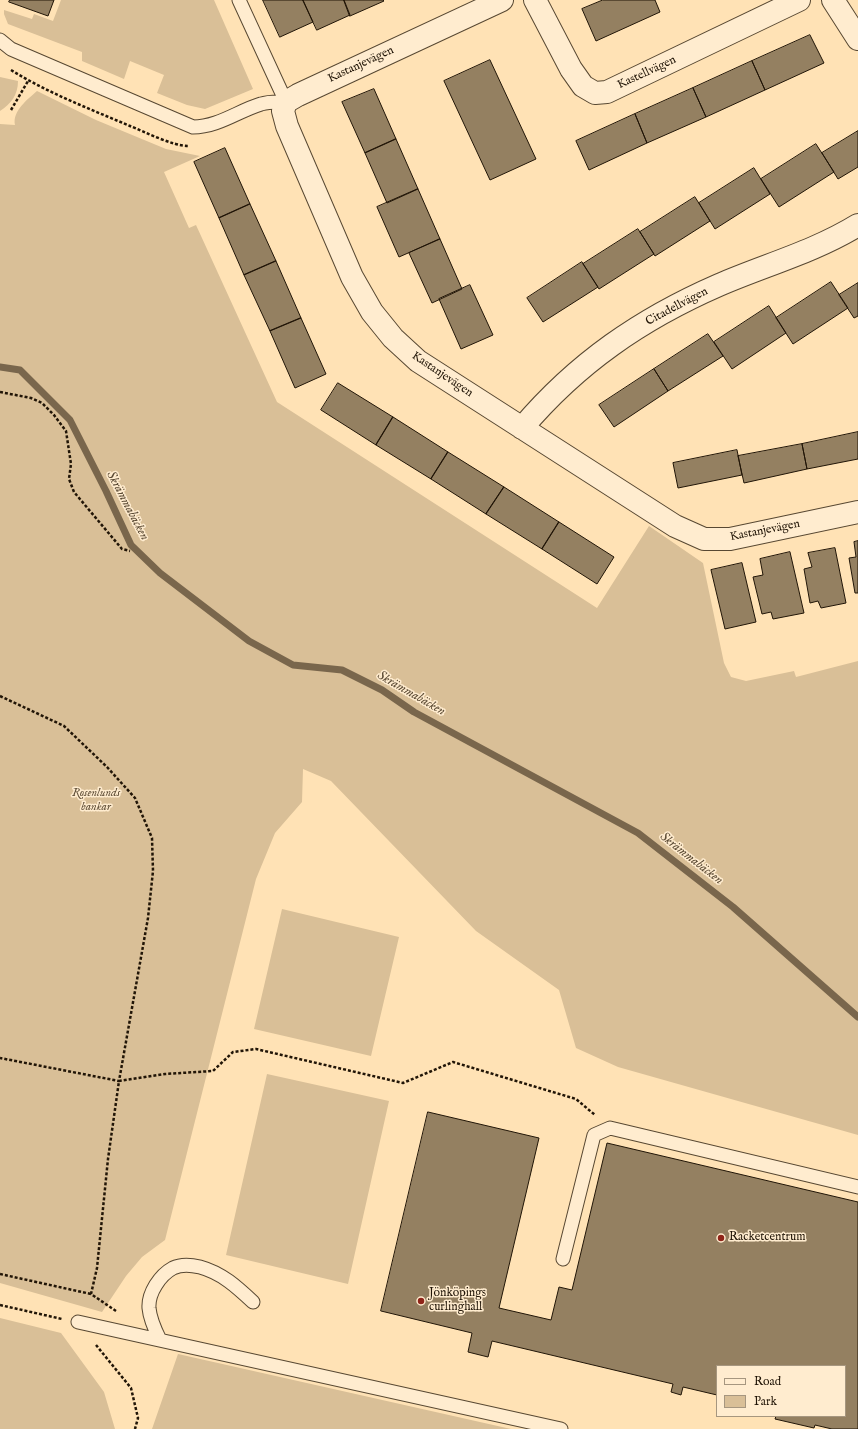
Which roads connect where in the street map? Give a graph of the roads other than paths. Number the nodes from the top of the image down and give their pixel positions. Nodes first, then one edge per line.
1 (239, 0) edge
2 (502, 0) edge
3 (535, 0) edge
4 (799, 0) edge
5 (833, 0) edge
6 (858, 38) edge
7 (0, 40) edge
8 (286, 102) junction
9 (858, 225) edge
10 (522, 428) junction
11 (858, 512) edge
12 (858, 1187) edge
13 (563, 1259) dead end
14 (253, 1302) dead end
15 (78, 1322) road end
16 (160, 1340) junction
17 (561, 1429) edge

1 - 8 lane
2 - 8 street, Kastanjevägen
3 - 4 street, Kastellvägen
5 - 6 street
7 - 8 lane
8 - 10 street, Kastanjevägen
9 - 10 street, Citadellvägen
10 - 11 street, Kastanjevägen
12 - 13 lane
14 - 16 lane
15 - 16 lane
16 - 17 lane

